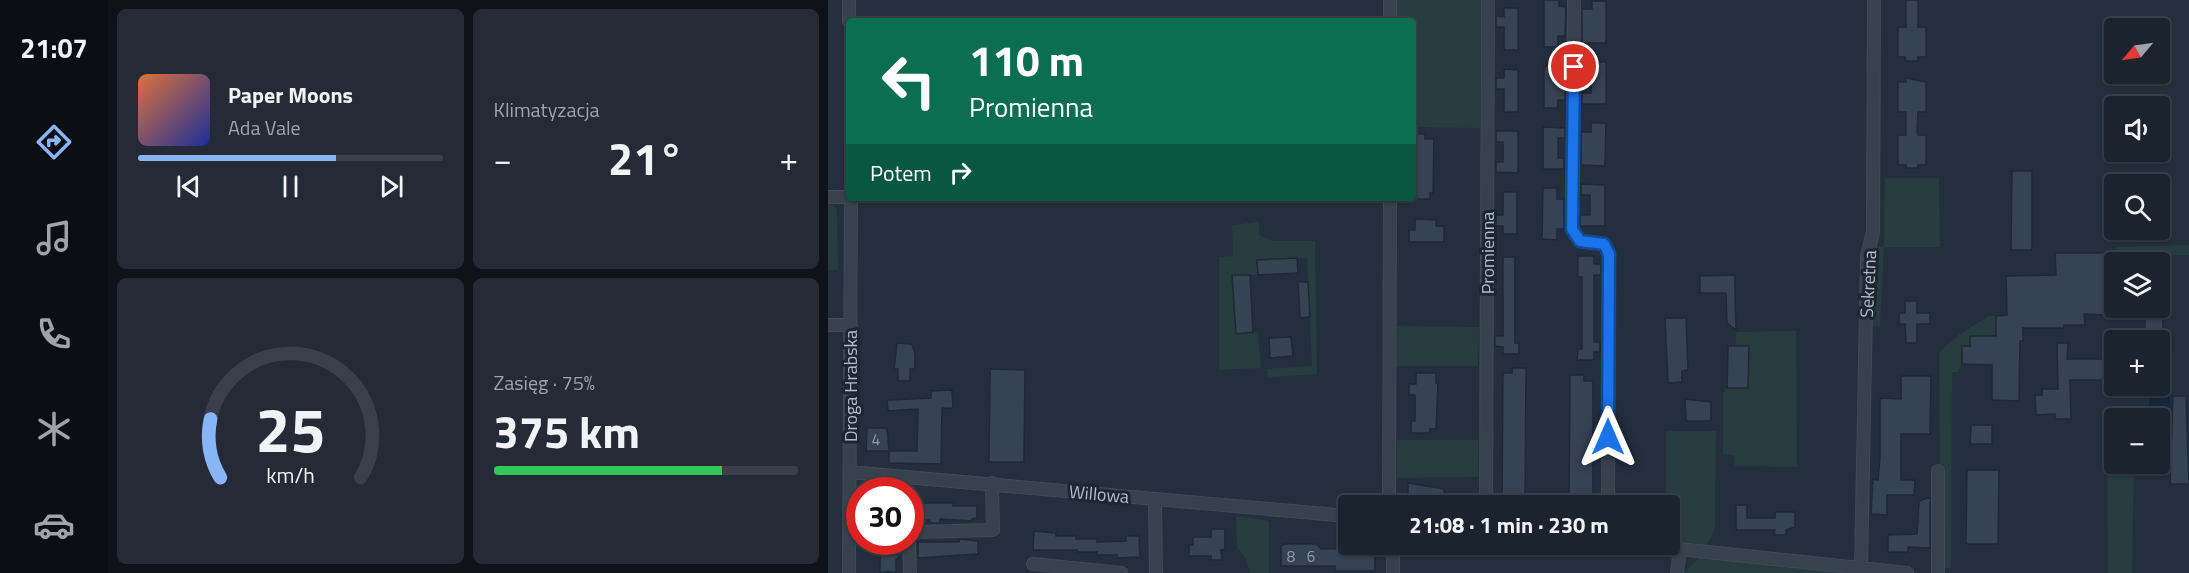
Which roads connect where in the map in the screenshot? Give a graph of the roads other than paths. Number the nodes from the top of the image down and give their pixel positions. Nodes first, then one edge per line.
1 (849, 0) edge
2 (1390, 0) edge
3 (1488, 0) edge
4 (1574, 0) edge
5 (1874, 0) edge
6 (849, 18) edge
7 (1390, 18) edge
8 (828, 197) edge
9 (846, 197) edge
10 (850, 201) edge
11 (1390, 201) edge
12 (828, 325) edge
13 (851, 325) junction
14 (1938, 471) dead end
15 (849, 472) junction
16 (992, 483) junction
17 (1389, 495) edge
18 (1486, 495) edge
19 (1608, 495) edge
20 (1155, 499) junction
21 (1338, 515) edge
22 (924, 535) edge
23 (1680, 549) edge
24 (910, 555) edge
25 (1393, 555) edge
26 (1679, 555) edge
27 (1033, 564) dead end
28 (1861, 569) junction
29 (1841, 570) edge
30 (849, 573) edge
31 (910, 573) edge
32 (1121, 573) edge
33 (1156, 573) edge
34 (1393, 573) edge
35 (1677, 573) edge
36 (1906, 573) edge
37 (1938, 573) edge

1 - 6 street
2 - 7 street
3 - 18 street, Promienna
4 - 19 street
5 - 28 street, Sekretna
8 - 9 street
10 - 13 street, Droga Hrabska
11 - 17 street
12 - 13 street
13 - 15 street, Droga Hrabska
14 - 37 street
15 - 16 street, Willowa
15 - 30 street, Droga Hrabska
16 - 20 street, Willowa
16 - 22 street
20 - 21 street, Willowa
20 - 33 street
23 - 29 street
24 - 31 street
25 - 34 street
26 - 35 street
27 - 32 street
28 - 29 street
28 - 36 street

